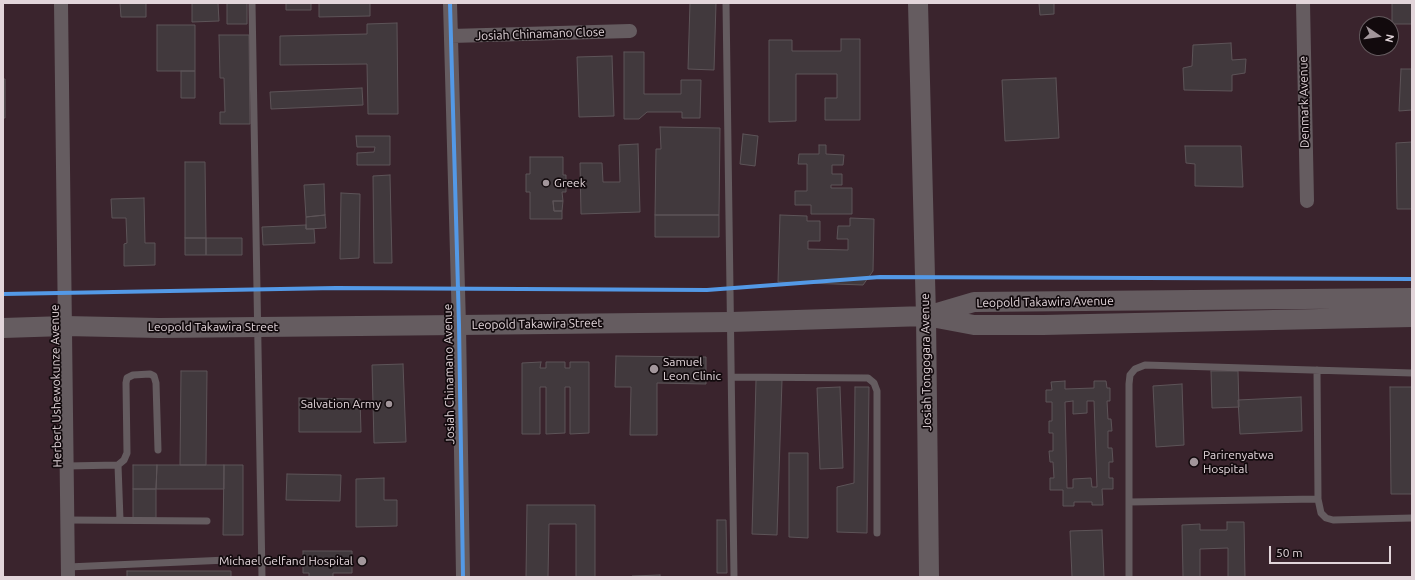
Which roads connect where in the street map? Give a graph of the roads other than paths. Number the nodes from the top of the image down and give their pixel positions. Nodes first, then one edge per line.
1 (61, 3) edge
2 (252, 3) edge
3 (450, 3) edge
4 (726, 3) edge
5 (918, 3) edge
6 (1303, 3) edge
7 (630, 31) dead end
8 (451, 36) junction
9 (1307, 201) dead end
10 (1412, 298) edge
11 (926, 316) junction
12 (1412, 317) edge
13 (731, 322) junction
14 (458, 325) junction
15 (65, 326) junction
16 (257, 327) junction
17 (3, 328) edge
18 (1317, 370) junction
19 (1412, 373) edge
20 (732, 377) junction
21 (158, 450) dead end
22 (118, 465) junction
23 (67, 466) junction
24 (1318, 500) junction
25 (1129, 502) junction
26 (1412, 518) edge
27 (68, 520) junction
28 (120, 520) junction
29 (207, 521) dead end
30 (877, 532) dead end
31 (227, 560) dead end
32 (68, 572) edge
33 (262, 577) edge
34 (463, 577) edge
35 (734, 577) edge
36 (929, 577) edge
37 (1129, 577) edge

1 - 15 street, Herbert Ushewokunze Avenue
2 - 16 lane
3 - 8 street, Josiah Chinamano Avenue
4 - 13 lane
5 - 11 main road, Josiah Tongogara Avenue
6 - 9 street, Denmark Avenue
7 - 8 street, Josiah Chinamano Close
8 - 14 street, Josiah Chinamano Avenue
10 - 11 main road, Leopold Takawira Avenue
11 - 12 main road, Leopold Takawira Avenue
11 - 13 main road, Leopold Takawira Street
11 - 36 main road, Josiah Tongogara Avenue
13 - 14 main road, Leopold Takawira Street
13 - 20 lane
14 - 16 main road, Leopold Takawira Street
14 - 34 street, Josiah Chinamano Avenue
15 - 16 main road, Leopold Takawira Street
15 - 17 main road, Leopold Takawira Street
15 - 23 street, Herbert Ushewokunze Avenue
16 - 33 lane
18 - 19 lane
18 - 24 lane
18 - 25 lane
20 - 30 lane
20 - 35 lane
21 - 22 lane
22 - 23 lane
22 - 28 lane
23 - 27 street, Herbert Ushewokunze Avenue
24 - 25 lane
24 - 26 lane
25 - 37 lane
27 - 28 lane
27 - 32 street, Herbert Ushewokunze Avenue
28 - 29 lane
31 - 32 lane

